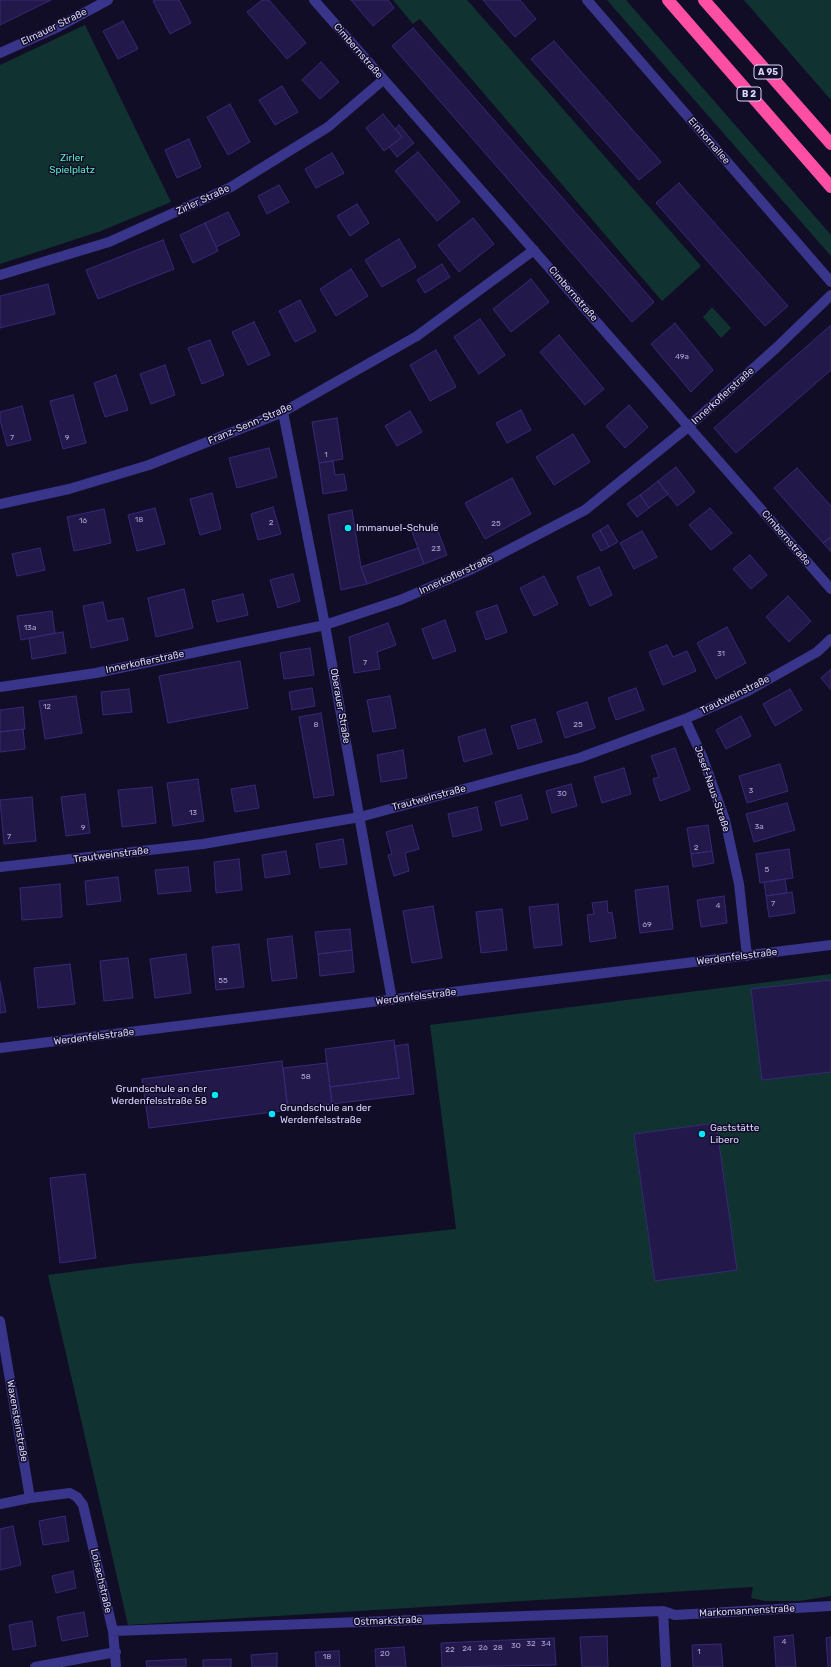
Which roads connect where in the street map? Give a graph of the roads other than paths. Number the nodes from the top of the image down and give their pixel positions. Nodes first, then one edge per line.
1 (108, 0) edge
2 (314, 0) edge
3 (587, 0) edge
4 (668, 0) edge
5 (704, 0) edge
6 (0, 52) edge
7 (383, 80) junction
8 (831, 144) edge
9 (831, 187) edge
10 (534, 250) junction
11 (0, 275) edge
12 (831, 282) edge
13 (831, 295) edge
14 (283, 412) junction
15 (688, 427) junction
16 (0, 504) edge
17 (831, 589) edge
18 (325, 625) junction
19 (831, 640) edge
20 (0, 687) edge
21 (685, 719) junction
22 (360, 817) junction
23 (0, 867) edge
24 (831, 945) edge
25 (747, 956) junction
26 (392, 1000) junction
27 (0, 1048) edge
28 (0, 1321) edge
29 (30, 1498) junction
30 (0, 1504) edge
31 (831, 1606) edge
32 (663, 1611) junction
33 (113, 1631) junction
34 (116, 1652) junction
35 (35, 1667) edge
36 (116, 1667) edge
37 (666, 1667) edge

1 - 6 street, Elmauer Straße
2 - 7 street, Cimbernstraße
3 - 12 street, Einhornallee
4 - 9 highway, B 2
5 - 8 highway, A 95
7 - 10 street, Cimbernstraße
7 - 11 street, Zirler Straße
10 - 14 street, Franz-Senn-Straße
10 - 15 street, Cimbernstraße
13 - 15 street, Innerkoflerstraße
14 - 16 street, Franz-Senn-Straße
14 - 18 street, Oberauer Straße
15 - 17 street, Cimbernstraße
15 - 18 street, Innerkoflerstraße
18 - 20 street, Innerkoflerstraße
18 - 22 street, Oberauer Straße
19 - 21 street, Trautweinstraße
21 - 22 street, Trautweinstraße
21 - 25 street, Josef-Naus-Straße
22 - 23 street, Trautweinstraße
22 - 26 street, Oberauer Straße
24 - 25 street, Werdenfelsstraße
25 - 26 street, Werdenfelsstraße
26 - 27 street, Werdenfelsstraße
28 - 29 street, Waxensteinstraße
29 - 30 street
29 - 33 street, Loisachstraße
31 - 32 street, Markomannenstraße
32 - 33 street, Ostmarkstraße
32 - 37 street
33 - 34 street, Loisachstraße
34 - 35 street
34 - 36 street, Loisachstraße

